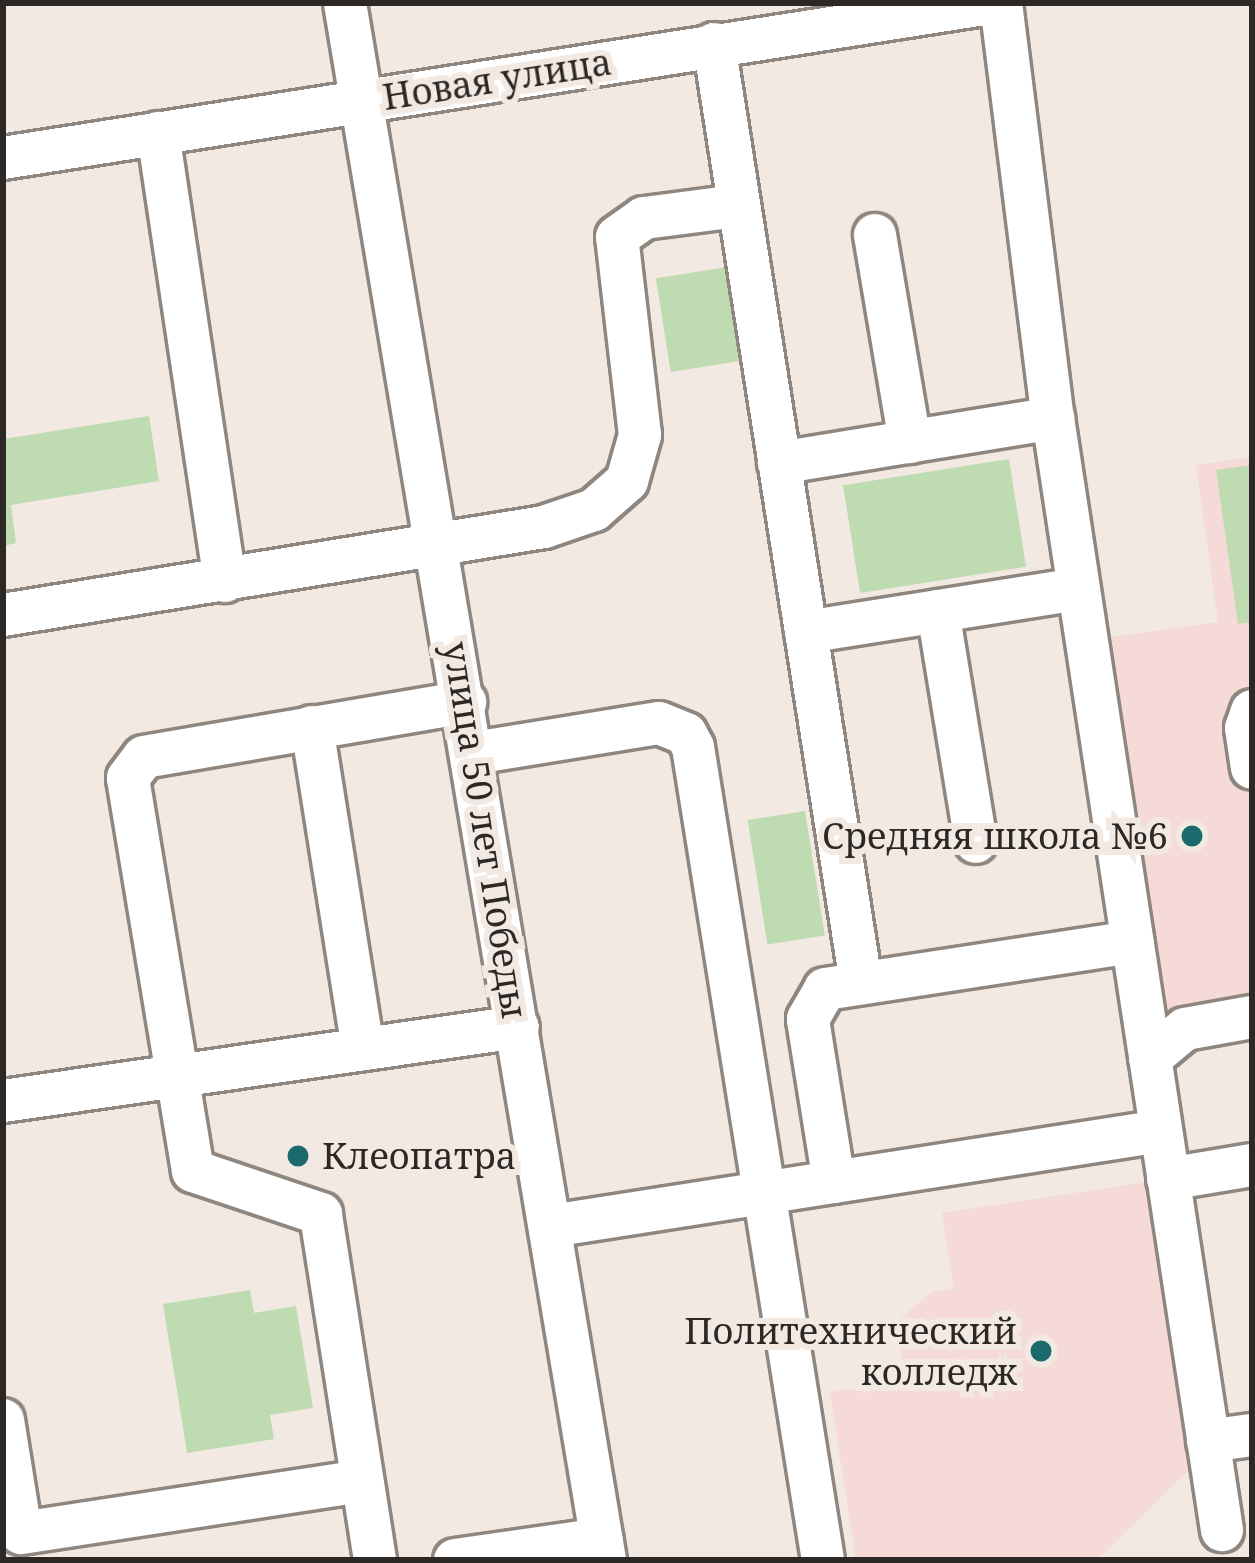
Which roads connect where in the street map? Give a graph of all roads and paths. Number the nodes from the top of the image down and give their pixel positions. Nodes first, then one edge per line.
1 (346, 3) edge
2 (992, 3) edge
3 (1001, 3) edge
4 (714, 44) junction
5 (368, 100) junction
6 (158, 134) junction
7 (3, 158) edge
8 (736, 206) junction
9 (875, 235) dead end
10 (1053, 418) junction
11 (910, 442) junction
12 (779, 463) junction
13 (440, 544) junction
14 (224, 580) junction
15 (1078, 589) junction
16 (938, 611) junction
17 (3, 615) edge
18 (806, 632) junction
19 (465, 702) junction
20 (1252, 711) edge
21 (312, 728) junction
22 (474, 753) junction
23 (1252, 768) edge
24 (976, 842) dead end
25 (1132, 942) junction
26 (860, 983) junction
27 (1252, 1017) edge
28 (518, 1027) junction
29 (363, 1049) junction
30 (1150, 1058) junction
31 (177, 1078) junction
32 (3, 1101) edge
33 (1161, 1131) junction
34 (1252, 1165) edge
35 (1168, 1179) junction
36 (833, 1182) junction
37 (766, 1192) junction
38 (551, 1226) junction
39 (3, 1420) edge
40 (1252, 1435) edge
41 (1208, 1441) junction
42 (362, 1481) junction
43 (1222, 1530) dead end
44 (23, 1546) edge
45 (603, 1550) edge
46 (375, 1560) edge
47 (455, 1560) edge
48 (823, 1560) edge

1 - 5 street, улица 50 лет Победы
2 - 4 street, Новая улица
3 - 10 street
4 - 5 street, Новая улица
4 - 8 street
5 - 6 street, Новая улица
5 - 13 street, улица 50 лет Победы
6 - 7 street, Новая улица
6 - 14 street
8 - 12 street
8 - 13 street
9 - 11 street
10 - 11 street
10 - 15 street
11 - 12 street
12 - 18 street
13 - 14 street
13 - 19 street, улица 50 лет Победы
14 - 17 street
15 - 16 street
15 - 25 street
16 - 18 street
16 - 24 street
18 - 26 street
19 - 21 street
19 - 22 street, улица 50 лет Победы
20 - 23 street
21 - 29 street
21 - 31 street
22 - 28 street, улица 50 лет Победы
22 - 37 street
25 - 26 street
25 - 30 street
26 - 36 street
27 - 30 street
28 - 29 street
28 - 38 street, улица 50 лет Победы
29 - 31 street
30 - 33 street
31 - 32 street
31 - 42 street
33 - 35 street
33 - 36 street
34 - 35 street
35 - 41 street
36 - 37 street
37 - 38 street
37 - 48 street
38 - 45 street, улица 50 лет Победы
39 - 44 street
40 - 41 street
41 - 43 street
42 - 44 street
42 - 46 street
45 - 47 street

